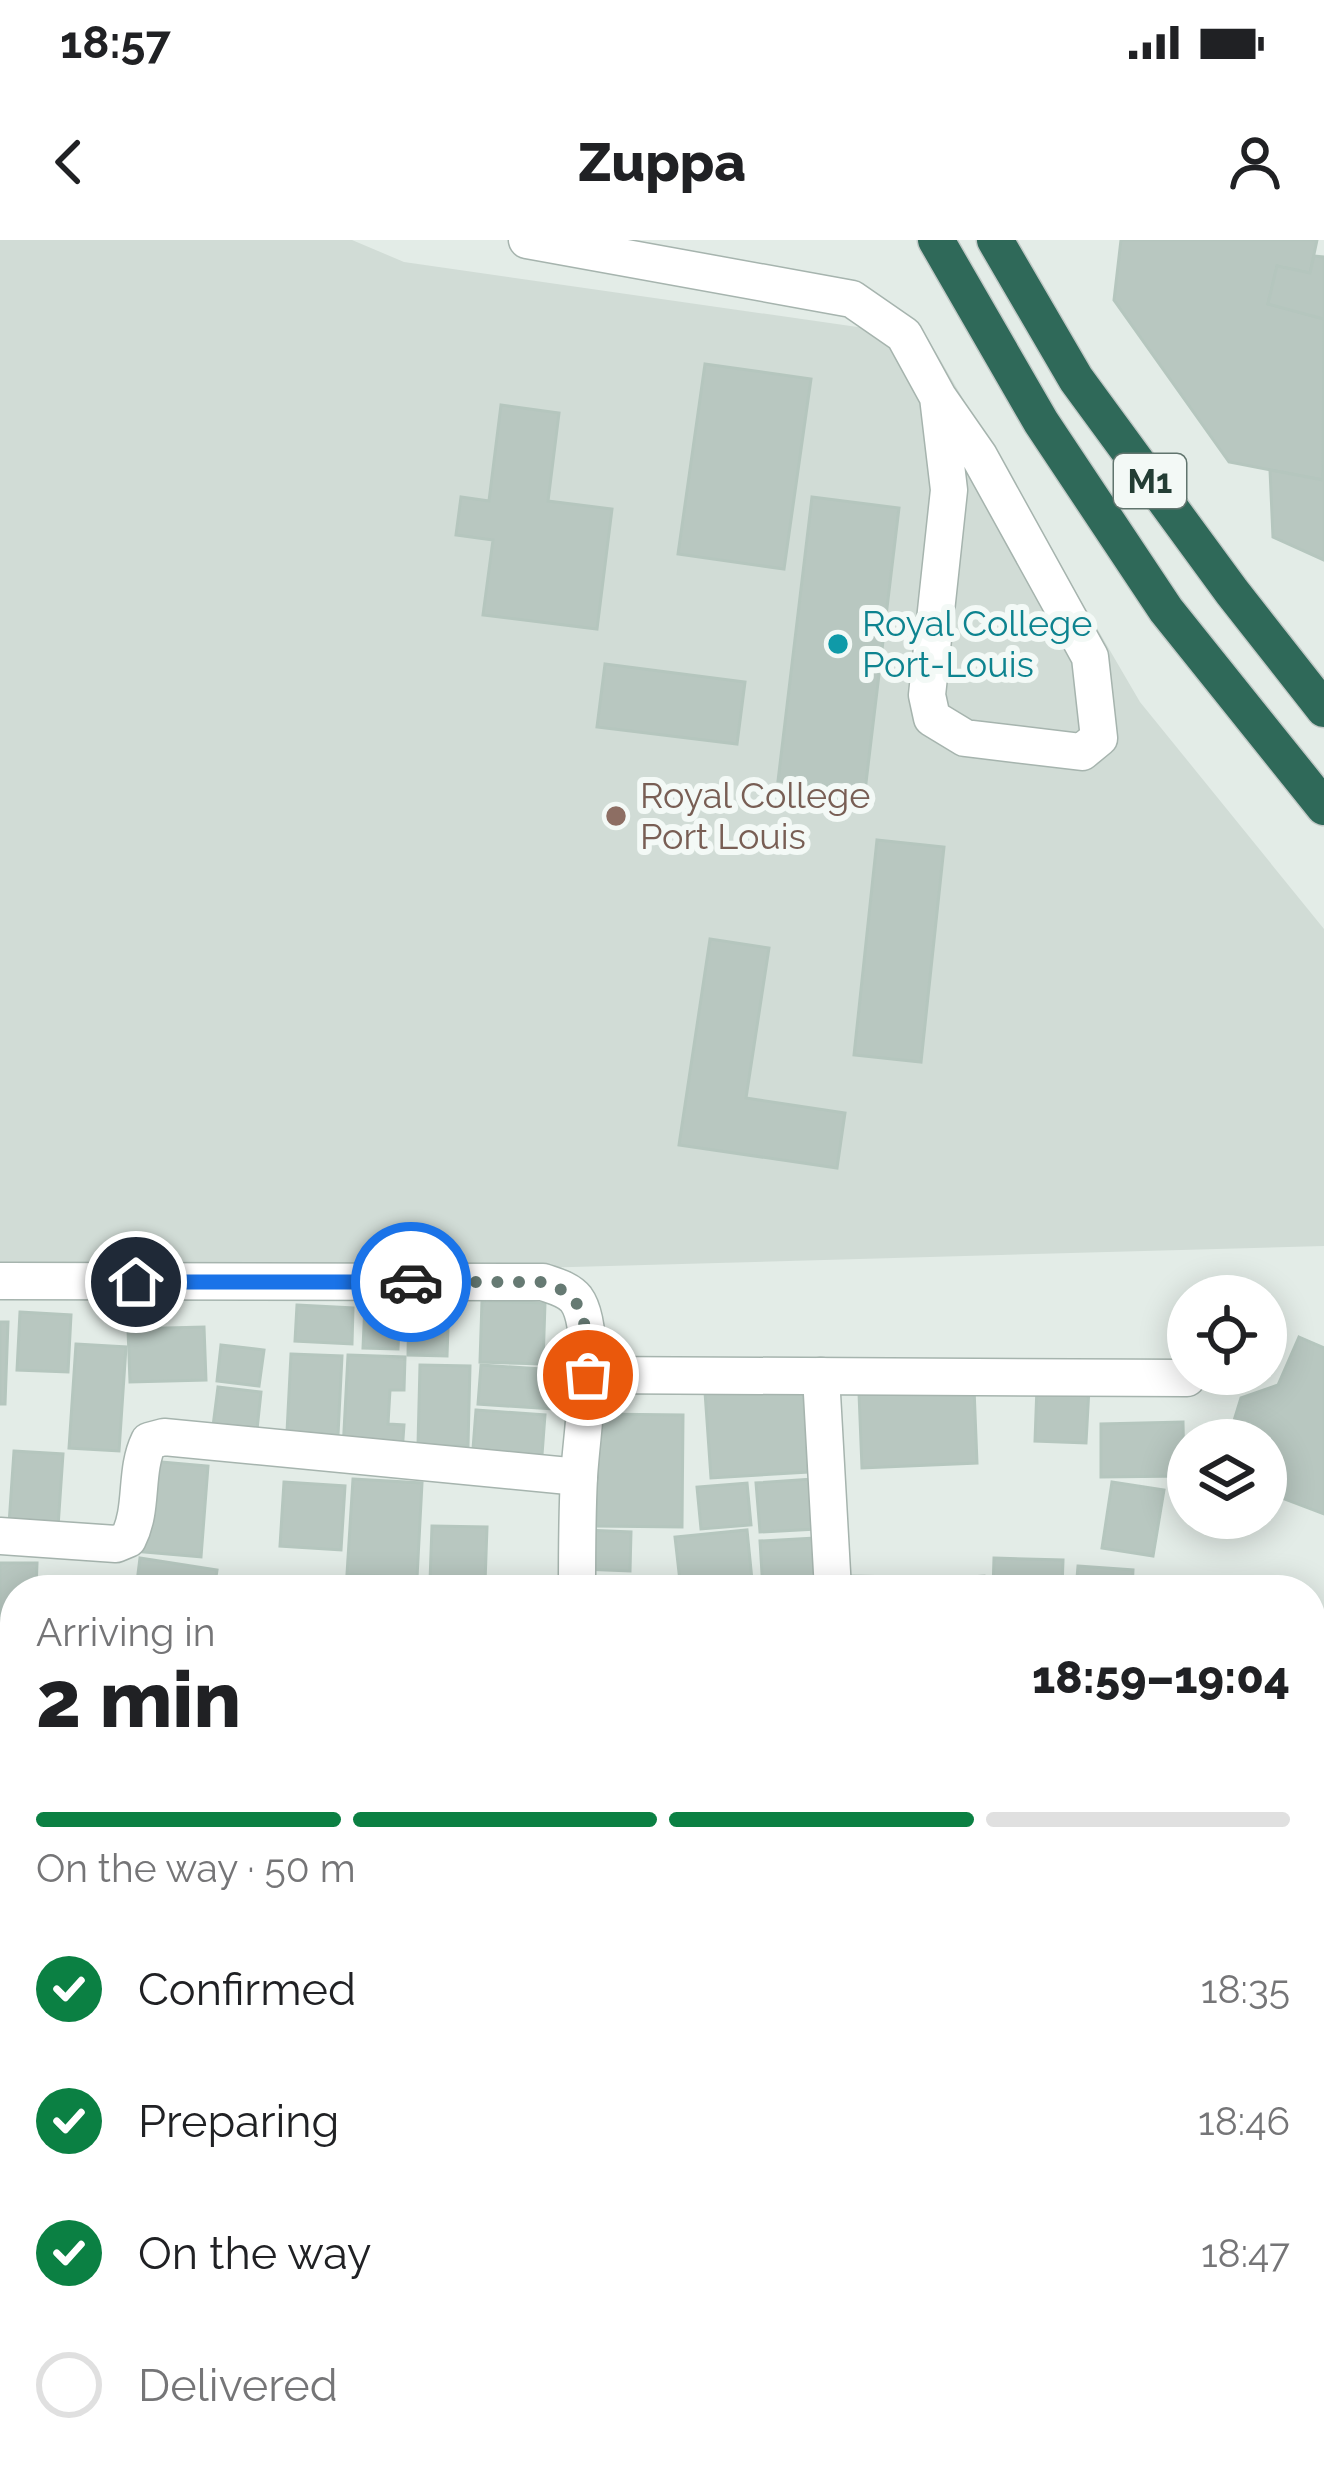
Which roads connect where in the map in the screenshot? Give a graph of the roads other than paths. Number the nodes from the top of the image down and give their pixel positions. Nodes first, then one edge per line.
1 (527, 240) edge
2 (936, 240) edge
3 (995, 240) edge
4 (938, 397) junction
5 (1324, 709) edge
6 (1324, 807) edge
7 (0, 1281) edge
8 (588, 1375) junction
9 (821, 1376) junction
10 (1167, 1378) edge
11 (579, 1478) junction
12 (0, 1536) edge
13 (577, 1575) edge
14 (832, 1575) edge

1 - 4 street
2 - 6 highway, M1
3 - 5 highway, M1
4 - 4 street
7 - 8 street
8 - 9 street
8 - 11 street
9 - 10 street
9 - 14 street
11 - 12 street
11 - 13 street

